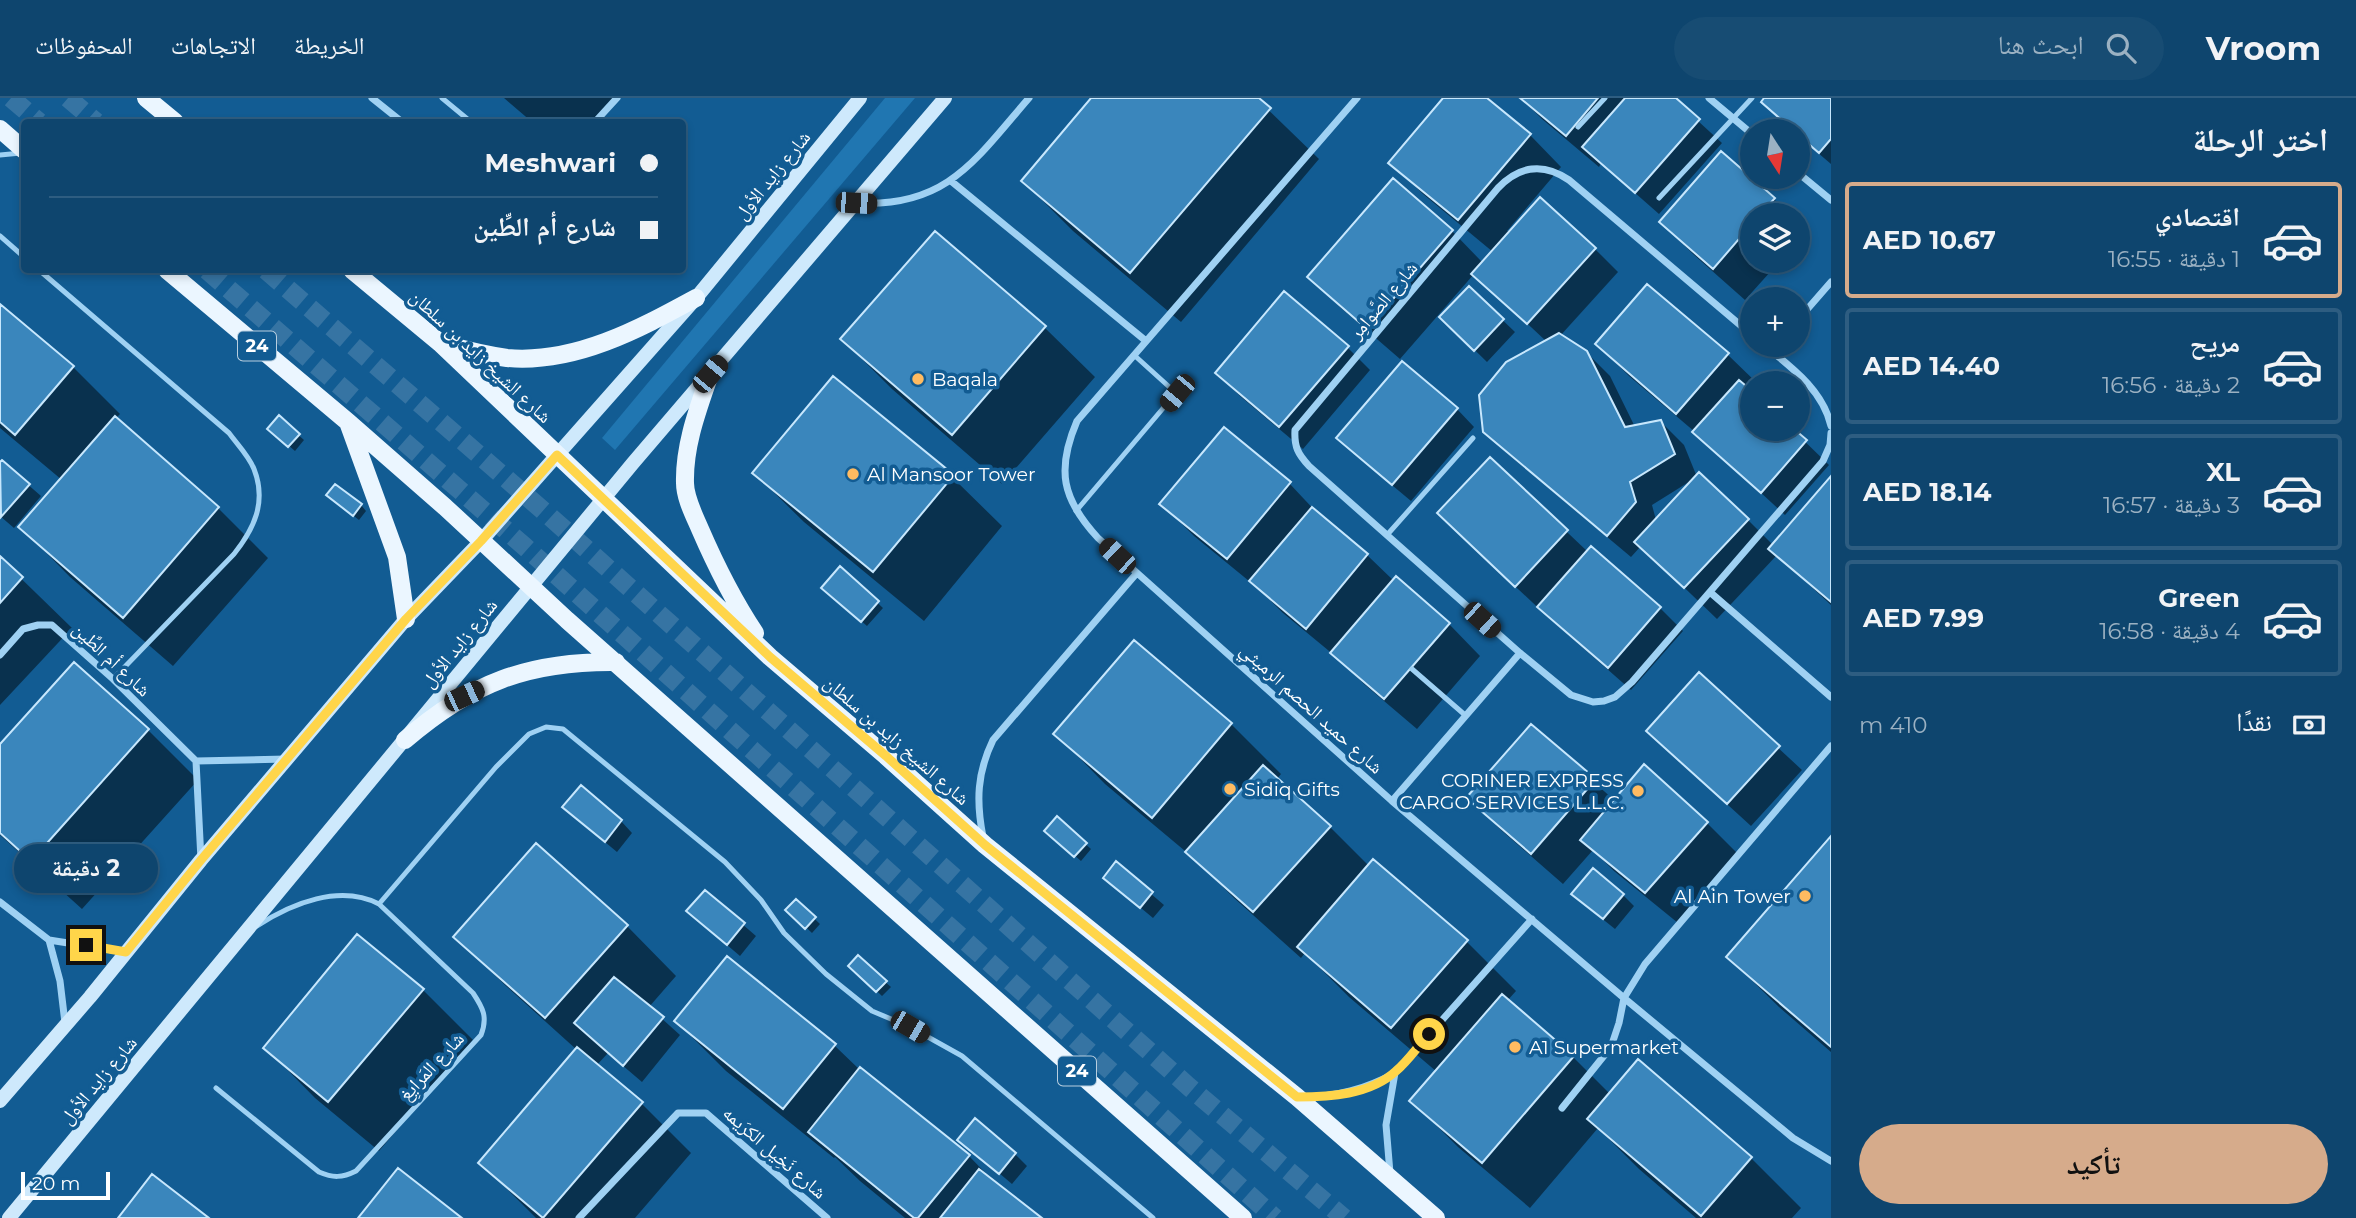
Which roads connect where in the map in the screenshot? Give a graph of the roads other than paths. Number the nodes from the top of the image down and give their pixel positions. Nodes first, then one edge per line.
1 (372, 98) edge
2 (442, 98) edge
3 (617, 98) edge
4 (860, 98) edge
5 (945, 98) edge
6 (1029, 98) edge
7 (1357, 98) edge
8 (1605, 98) edge
9 (1709, 98) edge
10 (1752, 98) edge
11 (153, 102) edge
12 (172, 119) edge
13 (398, 119) edge
14 (467, 119) edge
15 (599, 119) edge
16 (1734, 119) junction
17 (1740, 124) edge
18 (1578, 127) dead end
19 (0, 129) edge
20 (21, 148) edge
21 (21, 152) edge
22 (0, 155) edge
23 (951, 181) junction
24 (1810, 183) edge
25 (1659, 198) dead end
26 (1831, 200) edge
27 (856, 203) junction
28 (0, 236) edge
29 (21, 254) edge
30 (42, 273) edge
31 (171, 273) edge
32 (356, 273) edge
33 (1831, 282) edge
34 (696, 298) junction
35 (1810, 306) edge
36 (1740, 325) edge
37 (1146, 341) junction
38 (440, 343) junction
39 (1133, 355) junction
40 (1782, 357) edge
41 (710, 374) junction
42 (348, 422) junction
43 (1831, 426) edge
44 (1831, 433) edge
45 (1473, 438) dead end
46 (557, 455) junction
47 (603, 499) junction
48 (1076, 512) junction
49 (1387, 535) junction
50 (481, 541) junction
51 (1136, 574) junction
52 (532, 587) junction
53 (1711, 593) junction
54 (406, 619) junction
55 (1520, 653) junction
56 (0, 655) edge
57 (770, 657) junction
58 (616, 662) junction
59 (1412, 669) dead end
60 (113, 679) junction
61 (1831, 697) edge
62 (1465, 715) junction
63 (405, 740) junction
64 (1831, 746) edge
65 (287, 759) junction
66 (196, 761) junction
67 (1392, 801) junction
68 (985, 845) junction
69 (201, 860) junction
70 (0, 902) edge
71 (379, 904) junction
72 (1532, 919) junction
73 (239, 939) junction
74 (48, 940) junction
75 (126, 952) junction
76 (1624, 998) junction
77 (65, 1023) junction
78 (1395, 1073) junction
79 (216, 1088) dead end
80 (1297, 1097) junction
81 (0, 1101) edge
82 (1562, 1108) dead end
83 (1831, 1161) edge
84 (1391, 1178) junction
85 (9, 1218) edge
86 (579, 1218) edge
87 (827, 1218) edge
88 (1153, 1218) edge
89 (1242, 1218) edge
90 (1436, 1218) edge

1 - 13 street
2 - 14 lane
3 - 15 street
4 - 34 main road, شارع زايد الأول
5 - 27 main road, شارع زايد الأول
6 - 23 street
7 - 37 street, شارع حميد الحصم الرميثي
8 - 18 lane
9 - 16 street
10 - 16 lane
11 - 12 main road
16 - 17 street
16 - 25 lane
19 - 20 main road
21 - 22 lane
23 - 27 street
23 - 37 street
24 - 26 street
27 - 41 main road, شارع زايد الأول
28 - 29 lane
30 - 60 lane
31 - 42 main road, 24
32 - 38 main road, شارع الشيخ زايد بن سلطان
33 - 35 street
34 - 38 main road
34 - 46 main road, شارع زايد الأول
36 - 49 street, شارع الصَّوامِر
37 - 39 street, شارع حميد الحصم الرميثي
38 - 46 main road, شارع الشيخ زايد بن سلطان
39 - 48 street, شارع حميد الحصم الرميثي
39 - 48 lane
40 - 43 street
41 - 47 main road, شارع زايد الأول
41 - 57 main road
42 - 50 main road, 24
42 - 54 main road
44 - 53 street, شارع الصَّوامِر
45 - 49 lane
46 - 47 main road, شارع الشيخ زايد بن سلطان
46 - 50 main road, شارع زايد الأول
47 - 52 main road, شارع زايد الأول
47 - 57 main road, شارع الشيخ زايد بن سلطان
48 - 51 street, شارع حميد الحصم الرميثي
49 - 55 street, شارع الصَّوامِر
50 - 52 main road, 24
50 - 54 main road, شارع زايد الأول
51 - 67 street, شارع حميد الحصم الرميثي
51 - 68 street
52 - 58 main road, 24
52 - 63 main road, شارع زايد الأول
53 - 55 street, شارع الصَّوامِر
53 - 61 street
54 - 65 main road, شارع زايد الأول
55 - 62 street
56 - 60 street, شارع أم الطِّين
57 - 68 main road, شارع الشيخ زايد بن سلطان
58 - 63 main road
58 - 89 main road, 24
59 - 62 lane
60 - 66 street, شارع أم الطِّين
62 - 67 street
63 - 73 main road, شارع زايد الأول
64 - 76 street
65 - 66 street
65 - 69 main road, شارع زايد الأول
66 - 69 street
67 - 72 street, شارع حميد الحصم الرميثي
68 - 80 main road, شارع الشيخ زايد بن سلطان
69 - 75 main road, شارع زايد الأول
70 - 74 street
71 - 73 lane, شارع المَرايِغ
71 - 79 lane, شارع المَرايِغ
71 - 88 lane
72 - 76 street, شارع حميد الحصم الرميثي
72 - 78 street
73 - 85 main road, شارع زايد الأول
74 - 75 street
74 - 77 street
75 - 77 main road, شارع زايد الأول
76 - 82 street
76 - 83 street, شارع حميد الحصم الرميثي
77 - 81 main road, شارع زايد الأول
78 - 80 street
78 - 84 street
80 - 84 main road, شارع الشيخ زايد بن سلطان
84 - 90 main road, شارع الشيخ زايد بن سلطان
86 - 87 street, شارع نَخِيل الكرَيمه

